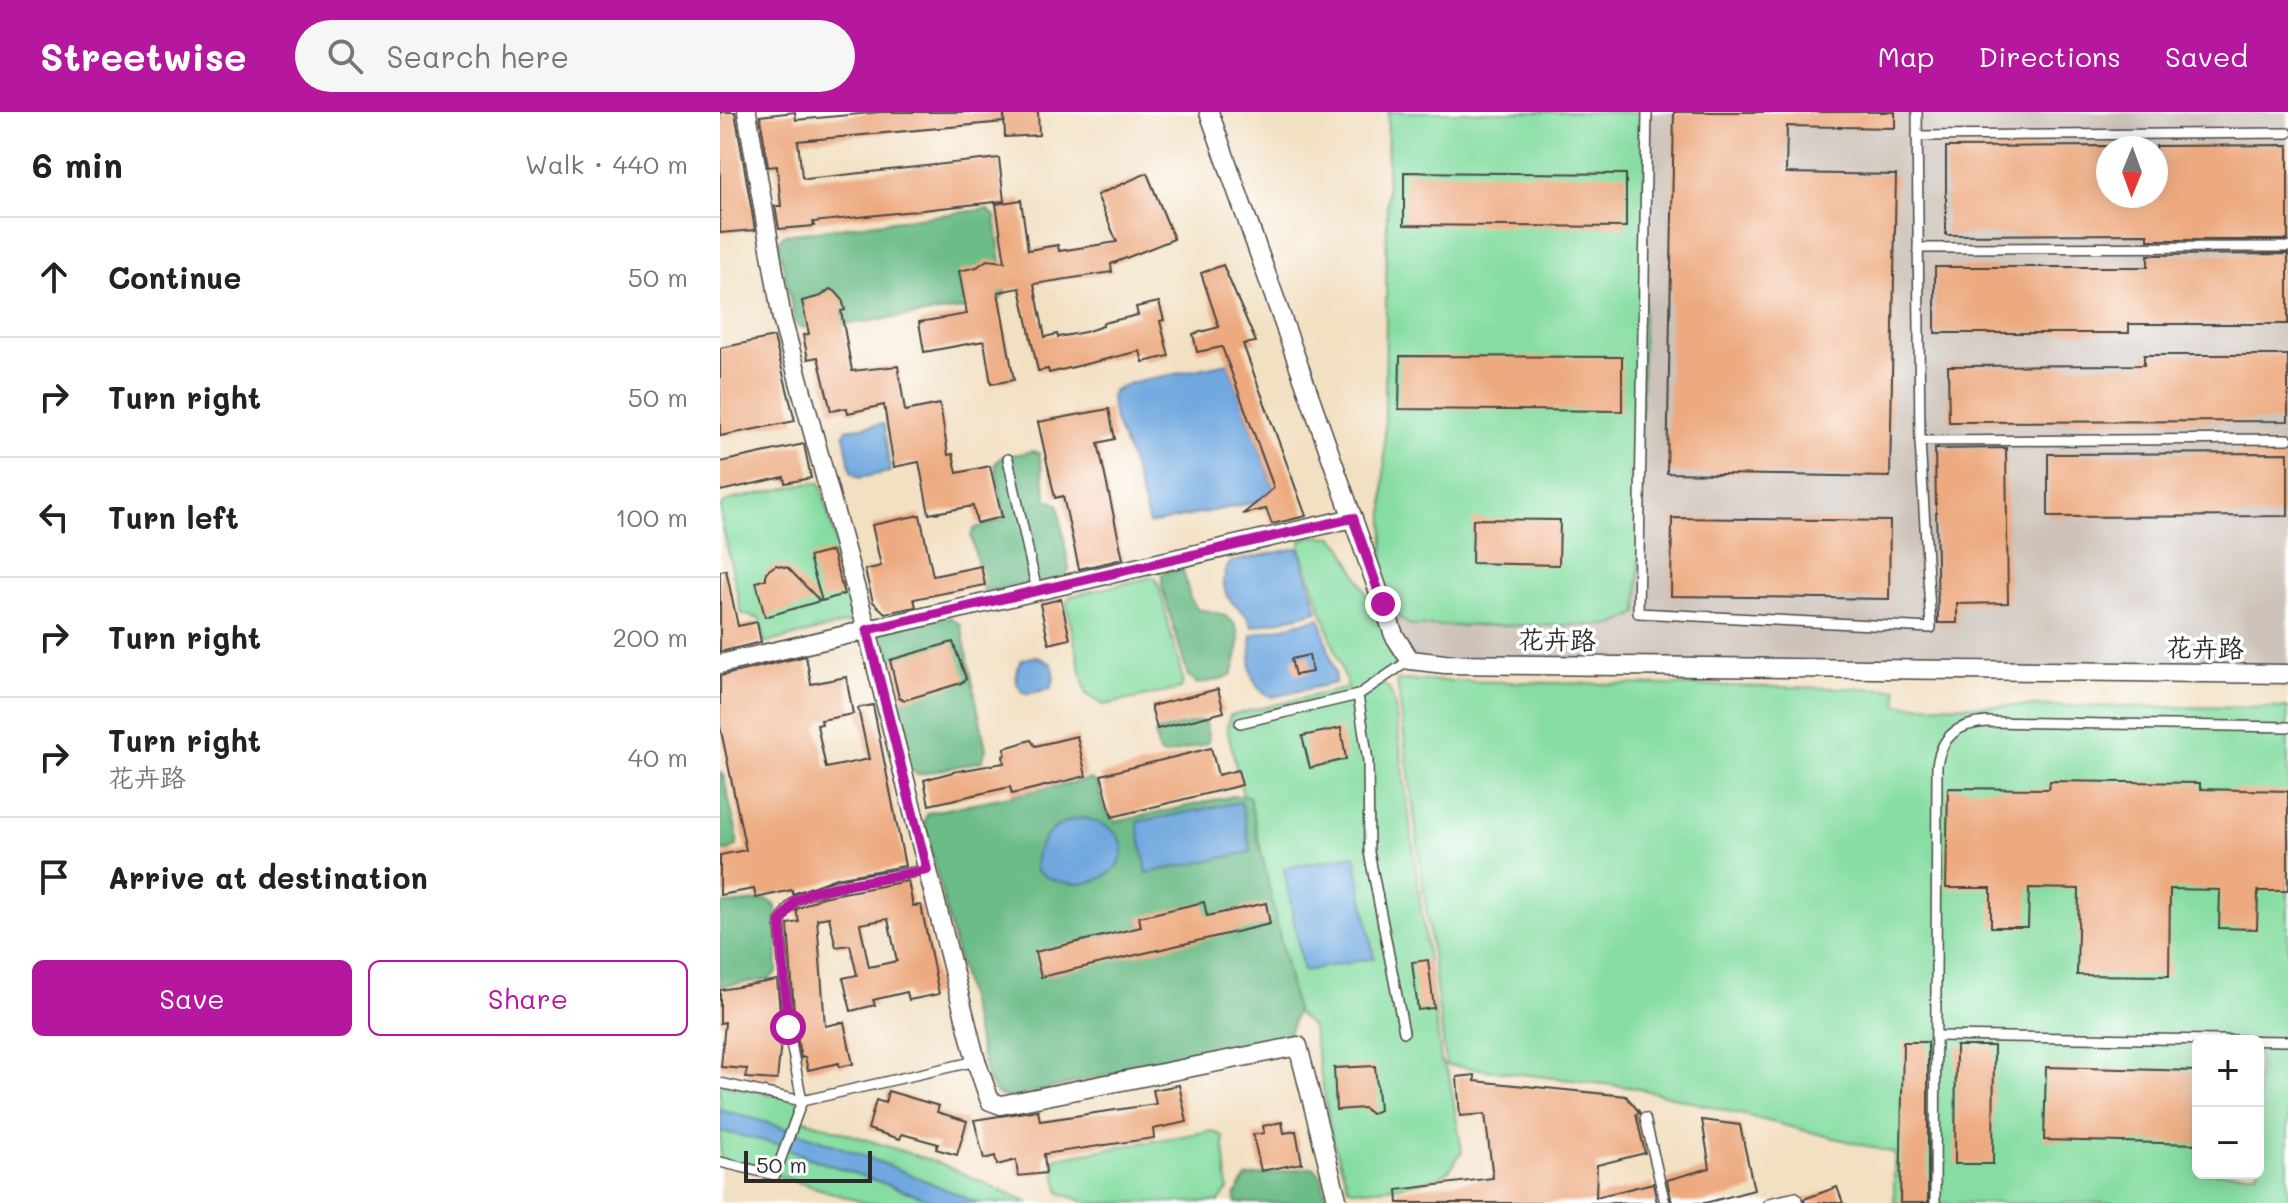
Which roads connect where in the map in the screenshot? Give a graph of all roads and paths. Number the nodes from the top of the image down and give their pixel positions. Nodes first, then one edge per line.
1 (747, 112) edge
2 (1209, 112) edge
3 (1647, 112) edge
4 (1917, 112) edge
5 (2288, 133) edge
6 (1917, 136) junction
7 (2288, 247) edge
8 (1918, 248) junction
9 (2288, 439) edge
10 (1920, 441) junction
11 (1008, 459) dead end
12 (1353, 518) junction
13 (1037, 591) junction
14 (867, 630) junction
15 (1410, 660) junction
16 (720, 664) edge
17 (2288, 674) edge
18 (1358, 695) junction
19 (1240, 723) dead end
20 (2288, 727) edge
21 (927, 870) junction
22 (1404, 1032) dead end
23 (1936, 1036) junction
24 (2288, 1041) edge
25 (976, 1061) junction
26 (720, 1083) edge
27 (802, 1101) junction
28 (1645, 1118) dead end
29 (720, 1162) edge
30 (1338, 1203) edge
31 (1665, 1203) edge
32 (1769, 1203) edge
33 (1798, 1203) edge
34 (1935, 1203) edge

1 - 14 street
2 - 12 street
3 - 10 lane
4 - 6 lane
5 - 6 lane
6 - 8 lane
7 - 8 lane
8 - 10 lane
9 - 10 lane
11 - 13 lane
12 - 13 street
12 - 15 street
13 - 14 street
14 - 16 street
14 - 21 street
15 - 17 street, 花卉路
15 - 18 lane
18 - 19 lane
18 - 22 lane
20 - 23 lane
21 - 25 street
21 - 27 lane
23 - 24 lane
23 - 34 lane
25 - 27 lane
25 - 30 street
26 - 27 lane
27 - 29 lane
28 - 31 lane
32 - 33 lane

